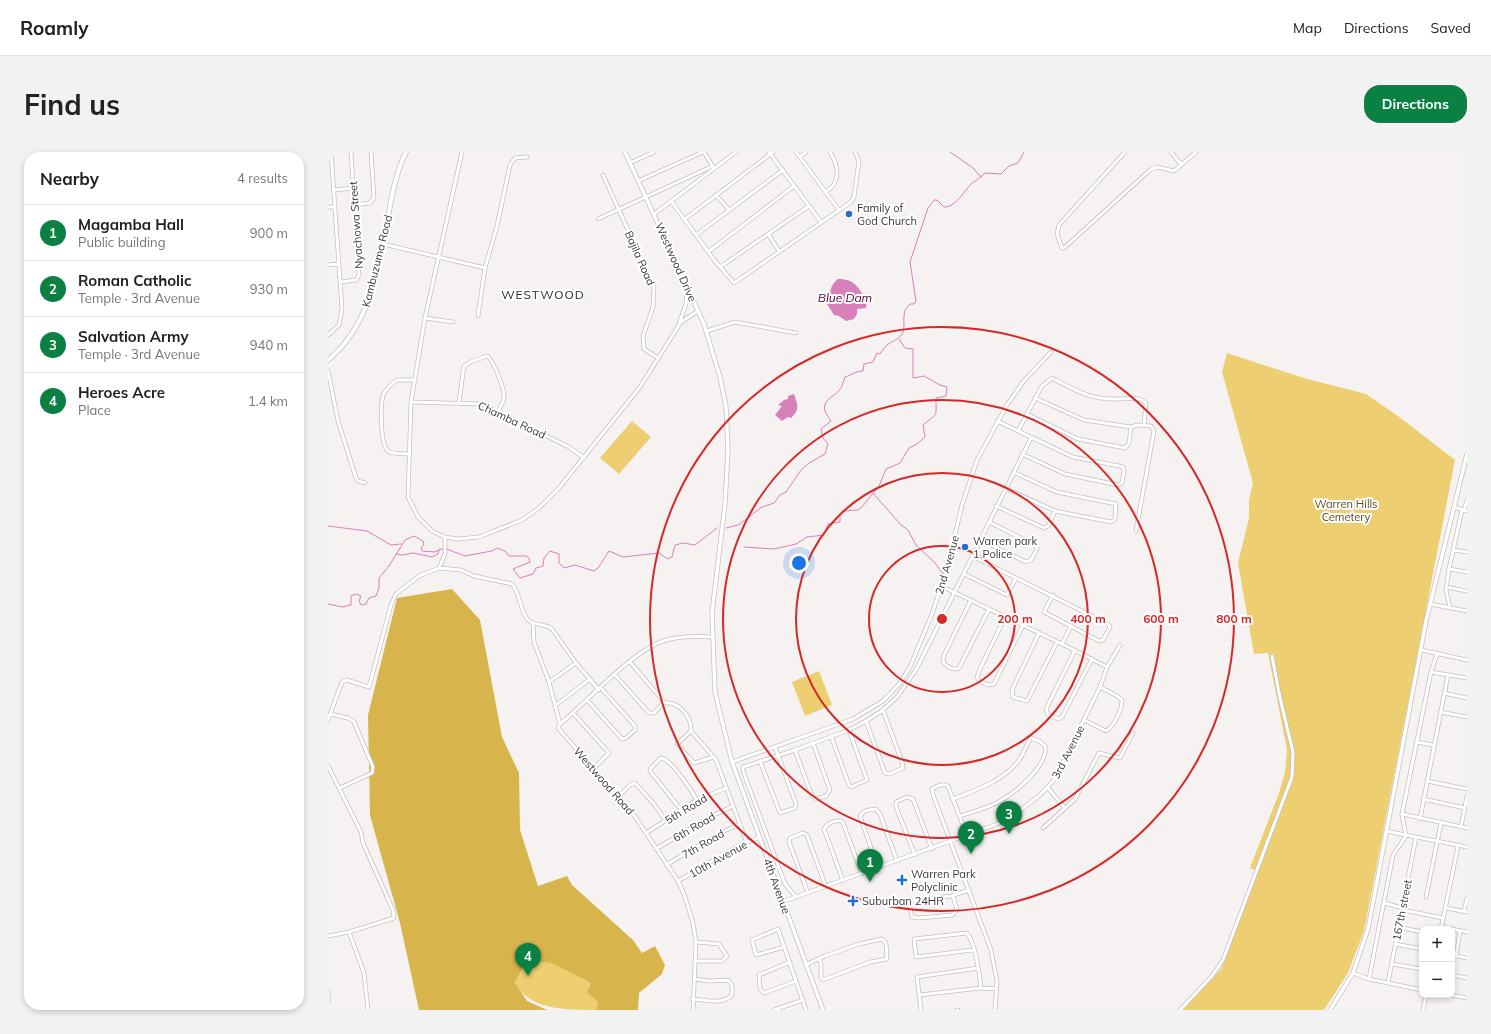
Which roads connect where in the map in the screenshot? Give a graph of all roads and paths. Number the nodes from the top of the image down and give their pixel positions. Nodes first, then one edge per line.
1 (332, 152) edge
2 (351, 152) edge
3 (371, 152) edge
4 (406, 152) edge
5 (462, 152) edge
6 (625, 152) edge
7 (654, 152) edge
8 (703, 152) edge
9 (736, 152) edge
10 (796, 152) edge
11 (806, 152) edge
12 (830, 152) edge
13 (855, 152) edge
14 (1125, 152) edge
15 (1171, 152) edge
16 (1196, 152) edge
17 (771, 153) edge
18 (527, 157) dead end
19 (800, 157) junction
20 (630, 163) junction
21 (1183, 163) junction
22 (714, 168) junction
23 (783, 170) junction
24 (603, 175) dead end
25 (638, 181) junction
26 (794, 186) junction
27 (353, 188) junction
28 (334, 190) junction
29 (826, 192) junction
30 (716, 195) junction
31 (646, 198) junction
32 (671, 202) junction
33 (354, 205) junction
34 (810, 206) junction
35 (328, 207) edge
36 (335, 207) junction
37 (619, 210) junction
38 (729, 210) junction
39 (839, 210) junction
40 (654, 214) junction
41 (598, 219) dead end
42 (685, 219) junction
43 (821, 222) junction
44 (768, 234) junction
45 (696, 235) junction
46 (383, 244) junction
47 (779, 251) junction
48 (708, 252) junction
49 (439, 257) junction
50 (338, 264) junction
51 (328, 265) edge
52 (720, 267) junction
53 (485, 268) junction
54 (340, 282) junction
55 (687, 287) junction
56 (698, 311) junction
57 (478, 316) dead end
58 (425, 318) junction
59 (453, 322) dead end
60 (678, 326) junction
61 (707, 331) junction
62 (796, 333) dead end
63 (328, 334) edge
64 (1051, 352) dead end
65 (658, 358) junction
66 (328, 360) edge
67 (328, 371) edge
68 (413, 380) junction
69 (1035, 398) junction
70 (411, 402) junction
71 (459, 402) junction
72 (498, 412) junction
73 (1027, 414) junction
74 (997, 421) junction
75 (1144, 425) junction
76 (1131, 427) junction
77 (1018, 431) junction
78 (1031, 438) junction
79 (410, 454) junction
80 (1022, 454) junction
81 (1467, 454) edge
82 (584, 458) junction
83 (1013, 472) junction
84 (365, 483) dead end
85 (1005, 488) junction
86 (1467, 500) edge
87 (996, 506) junction
88 (1454, 507) junction
89 (1464, 510) edge
90 (1055, 512) junction
91 (989, 522) junction
92 (1136, 531) dead end
93 (445, 537) junction
94 (980, 540) junction
95 (1453, 550) junction
96 (1467, 552) edge
97 (972, 556) junction
98 (439, 568) junction
99 (1449, 569) junction
100 (1467, 572) edge
101 (964, 574) junction
102 (1016, 578) junction
103 (941, 586) junction
104 (1446, 587) junction
105 (1467, 591) edge
106 (954, 592) junction
107 (1053, 595) junction
108 (971, 600) junction
109 (1430, 604) junction
110 (1450, 608) junction
111 (989, 609) junction
112 (1467, 611) edge
113 (1005, 617) junction
114 (533, 623) junction
115 (1023, 625) junction
116 (1071, 626) junction
117 (1039, 633) junction
118 (923, 636) junction
119 (712, 637) junction
120 (930, 640) junction
121 (1057, 642) junction
122 (1062, 644) junction
123 (1120, 645) dead end
124 (1075, 650) junction
125 (1421, 650) junction
126 (1438, 654) junction
127 (1272, 656) dead end
128 (1092, 659) junction
129 (1467, 660) edge
130 (630, 662) junction
131 (576, 663) junction
132 (1106, 667) junction
133 (1431, 672) junction
134 (615, 675) junction
135 (1448, 675) junction
136 (1467, 678) edge
137 (590, 679) junction
138 (549, 682) junction
139 (1100, 687) junction
140 (600, 689) junction
141 (1444, 693) junction
142 (1467, 698) edge
143 (588, 701) junction
144 (664, 703) junction
145 (556, 705) junction
146 (883, 710) junction
147 (1440, 712) junction
148 (573, 713) junction
149 (330, 714) junction
150 (1467, 717) edge
151 (853, 719) junction
152 (328, 720) edge
153 (1084, 720) junction
154 (866, 721) junction
155 (560, 724) junction
156 (856, 726) junction
157 (849, 730) junction
158 (691, 731) junction
159 (1134, 733) dead end
160 (831, 736) junction
161 (1416, 742) junction
162 (813, 743) junction
163 (1433, 745) junction
164 (775, 747) junction
165 (795, 750) junction
166 (778, 755) junction
167 (714, 757) junction
168 (740, 760) junction
169 (760, 761) junction
170 (732, 762) junction
171 (328, 766) edge
172 (743, 767) junction
173 (594, 768) junction
174 (1427, 782) junction
175 (340, 788) junction
176 (726, 788) junction
177 (1048, 788) junction
178 (1467, 789) edge
179 (619, 796) junction
180 (1467, 796) edge
181 (953, 799) junction
182 (1423, 799) junction
183 (697, 800) junction
184 (733, 806) junction
185 (1066, 808) junction
186 (1465, 808) junction
187 (682, 810) junction
188 (1402, 814) junction
189 (960, 816) junction
190 (1420, 819) junction
191 (666, 821) junction
192 (1441, 823) junction
193 (740, 824) junction
194 (1461, 827) junction
195 (1043, 828) dead end
196 (1467, 828) edge
197 (1386, 831) junction
198 (646, 833) junction
199 (967, 836) junction
200 (1406, 836) junction
201 (760, 837) junction
202 (1416, 837) junction
203 (1437, 841) junction
204 (951, 842) junction
205 (746, 843) junction
206 (1458, 846) junction
207 (1467, 848) edge
208 (656, 849) junction
209 (932, 849) junction
210 (915, 855) junction
211 (897, 861) junction
212 (666, 865) junction
213 (878, 868) junction
214 (862, 874) junction
215 (678, 881) junction
216 (843, 881) junction
217 (826, 887) junction
218 (969, 890) junction
219 (808, 893) junction
220 (954, 896) junction
221 (796, 897) junction
222 (1426, 897) dead end
223 (1467, 898) edge
224 (782, 902) junction
225 (1384, 904) junction
226 (1446, 908) junction
227 (1402, 909) junction
228 (1466, 911) edge
229 (1443, 918) junction
230 (1441, 926) edge
231 (1398, 927) junction
232 (1455, 930) edge
233 (1419, 931) edge
234 (1460, 931) junction
235 (349, 932) junction
236 (1467, 932) edge
237 (328, 936) edge
238 (696, 942) junction
239 (1395, 944) junction
240 (784, 947) junction
241 (1419, 948) edge
242 (973, 950) junction
243 (1455, 951) edge
244 (1455, 955) edge
245 (1467, 958) edge
246 (819, 959) junction
247 (695, 961) junction
248 (790, 962) junction
249 (1392, 964) junction
250 (806, 965) junction
251 (978, 968) junction
252 (1419, 968) edge
253 (1353, 973) junction
254 (1455, 976) edge
255 (1467, 978) edge
256 (694, 979) junction
257 (1369, 979) junction
258 (796, 981) junction
259 (1388, 983) junction
260 (981, 988) junction
261 (997, 988) junction
262 (1419, 989) edge
263 (328, 992) edge
264 (919, 995) junction
265 (1455, 996) edge
266 (1467, 997) edge
267 (1425, 998) edge
268 (692, 999) junction
269 (803, 1000) junction
270 (329, 1010) edge
271 (368, 1010) edge
272 (692, 1010) edge
273 (774, 1010) edge
274 (806, 1010) edge
275 (823, 1010) edge
276 (921, 1010) edge
277 (995, 1010) edge
278 (1180, 1010) edge
279 (1331, 1010) edge
280 (1423, 1010) edge

1 - 28 street
2 - 27 street, Nyachowa Street
3 - 33 street
4 - 46 main road, Kambuzuma Road
5 - 49 street
6 - 20 street, Westwood Drive
7 - 20 street
8 - 22 street
8 - 25 street
9 - 22 street
10 - 19 street
11 - 19 street
12 - 29 street
13 - 39 street
14 - 21 street
15 - 21 street
16 - 21 street
17 - 23 street
17 - 30 street
18 - 53 street
19 - 29 street
20 - 25 street, Westwood Drive
22 - 31 street
22 - 32 street
23 - 26 street
23 - 38 street
24 - 37 street, Bajila Road
25 - 31 street, Westwood Drive
26 - 34 street
26 - 48 street
27 - 28 street
27 - 33 street, Nyachowa Street
28 - 36 street
29 - 39 street
30 - 38 street
30 - 42 street
31 - 37 street
31 - 40 street, Westwood Drive
32 - 40 street
32 - 42 street
33 - 54 street, Nyachowa Street
34 - 43 street
34 - 44 street
35 - 36 street
36 - 50 street
37 - 41 street
37 - 65 street, Bajila Road
38 - 45 street
39 - 43 street
40 - 55 street, Westwood Drive
42 - 45 street
43 - 47 street
44 - 47 street
44 - 52 street
45 - 48 street
46 - 49 street
46 - 66 main road, Kambuzuma Road
47 - 52 street
48 - 52 street
49 - 53 street
49 - 58 street
50 - 51 street
50 - 54 street
53 - 57 street
54 - 63 street
55 - 56 street, Westwood Drive
55 - 60 street
56 - 60 street, Westwood Drive
56 - 61 street, 4th Avenue
58 - 59 street
58 - 68 street
60 - 65 street, Westwood Drive
61 - 62 street
61 - 119 street, 4th Avenue
64 - 74 street, 2nd Avenue
65 - 82 street, Westwood Drive
67 - 84 street
68 - 70 street
68 - 79 street
69 - 73 street
69 - 75 street
69 - 76 street
70 - 71 street, Chamba Road
70 - 79 street
71 - 72 street, Chamba Road
71 - 72 street
72 - 82 street, Chamba Road
73 - 76 street
73 - 77 street
74 - 77 street
74 - 103 street, 2nd Avenue
75 - 76 street
75 - 92 street
77 - 78 street
78 - 80 street
78 - 80 street
79 - 93 street
80 - 83 street
81 - 88 street
82 - 93 street, Westwood Drive
83 - 85 street
83 - 90 street
85 - 87 street
85 - 90 street
86 - 89 street
87 - 90 street
87 - 91 street
88 - 89 street
88 - 109 street
89 - 95 street
91 - 94 street
91 - 94 street
93 - 98 street
94 - 97 street
95 - 96 street
95 - 99 street
97 - 101 street
97 - 102 street
98 - 114 street
98 - 149 street
99 - 100 street
99 - 104 street
101 - 102 street
101 - 106 street
102 - 107 street
103 - 106 street
103 - 118 street, 2nd Avenue
104 - 105 street
104 - 110 street
106 - 108 street
106 - 120 street
107 - 116 street
107 - 116 street
108 - 111 street
108 - 111 street
109 - 110 street
109 - 125 street
110 - 112 street
111 - 113 street
113 - 115 street
113 - 115 street
114 - 131 street
114 - 138 street
115 - 117 street
116 - 122 street
117 - 121 street
117 - 121 street
118 - 120 street
118 - 151 street, 2nd Avenue
119 - 130 street
119 - 170 street, 4th Avenue
120 - 146 street
121 - 122 street
122 - 124 street
123 - 132 street, 3rd Avenue
124 - 128 street
124 - 128 street
125 - 126 street
125 - 197 street
126 - 129 street
126 - 133 street
127 - 278 street
128 - 132 street
130 - 134 street
130 - 144 street
131 - 137 street
131 - 138 street
132 - 139 street, 3rd Avenue
133 - 135 street
133 - 161 street
134 - 140 street
134 - 144 street
135 - 136 street
135 - 141 street
137 - 140 street
137 - 145 street
138 - 145 street
139 - 153 street, 3rd Avenue
139 - 153 street
140 - 143 street
140 - 143 street
141 - 142 street
141 - 147 street
143 - 148 street
144 - 158 street
145 - 155 street
146 - 154 street
146 - 154 street
147 - 150 street
147 - 163 street
148 - 155 street
148 - 173 street
149 - 152 street
149 - 175 street
151 - 156 street
151 - 164 street, 2nd Avenue
153 - 177 street, 3rd Avenue
154 - 156 street
155 - 173 street, Westwood Road
156 - 157 street
157 - 160 street
157 - 160 street
158 - 167 street
158 - 167 street
159 - 185 street
160 - 162 street
161 - 163 street
161 - 188 street
162 - 165 street
162 - 165 street
163 - 174 street
164 - 166 street
164 - 168 street, 2nd Avenue
165 - 166 street
166 - 169 street
166 - 169 street
167 - 176 street
168 - 170 street, 2nd Avenue
168 - 172 street
169 - 172 street
170 - 201 street, 4th Avenue
171 - 175 street
172 - 221 street
173 - 179 street, Westwood Road
174 - 178 street
174 - 182 street
175 - 235 street
176 - 183 street, 5th Road
176 - 184 street
177 - 185 street
177 - 199 street, 3rd Avenue
179 - 191 street
179 - 198 street, Westwood Road
180 - 186 street
181 - 189 street
181 - 189 street
181 - 204 street
182 - 186 street
182 - 190 street
183 - 187 street, 5th Road
183 - 187 street
184 - 193 street
184 - 208 street, 6th Road
185 - 195 street
186 - 194 street
187 - 191 street, 5th Road
188 - 190 street
188 - 200 street
189 - 199 street
190 - 192 street
191 - 198 street, 5th Road
192 - 194 street
192 - 203 street
193 - 205 street
193 - 212 street, 7th Road
194 - 196 street
197 - 200 street
197 - 253 street
198 - 208 street, Westwood Road
199 - 204 street, 3rd Avenue
200 - 202 street
200 - 225 street
201 - 205 street, 10th Avenue
201 - 224 street, 4th Avenue
202 - 203 street
202 - 227 street, 167th street
203 - 206 street
203 - 222 street
204 - 209 street, 3rd Avenue
204 - 218 street
205 - 215 street, 10th Avenue
206 - 207 street
206 - 226 street
208 - 212 street, Westwood Road
209 - 210 street, 3rd Avenue
209 - 210 street
210 - 211 street, 3rd Avenue
211 - 213 street, 3rd Avenue
211 - 213 street
212 - 215 street, Westwood Road
213 - 214 street, 3rd Avenue
214 - 216 street, 3rd Avenue
214 - 216 street
215 - 238 street, Westwood Road
216 - 217 street, 3rd Avenue
217 - 219 street, 3rd Avenue
217 - 219 street
218 - 220 street
218 - 261 street
219 - 221 street, 3rd Avenue
220 - 220 street
221 - 224 street, 3rd Avenue
223 - 228 street
224 - 250 street, 4th Avenue
225 - 227 street
225 - 257 street
226 - 228 street
226 - 229 street
227 - 229 street
227 - 231 street, 167th street
229 - 230 street
231 - 233 street
231 - 239 street, 167th street
232 - 234 street
234 - 236 street
234 - 243 street
235 - 237 street
235 - 271 street
238 - 247 street, Westwood Road
238 - 247 street
239 - 241 street
239 - 249 street, 167th street
240 - 240 street
240 - 248 street
242 - 242 street
242 - 251 street
244 - 245 street
246 - 246 street
246 - 250 street
247 - 256 street, Westwood Road
248 - 258 street
248 - 258 street
249 - 252 street
249 - 259 street, 167th street
250 - 275 street, 4th Avenue
251 - 260 street
251 - 264 street
253 - 257 street
253 - 279 street
254 - 255 street
256 - 268 street, Westwood Road
256 - 268 street
257 - 259 street
258 - 269 street
259 - 262 street
260 - 261 street
260 - 264 street
261 - 277 street
263 - 270 street
264 - 276 street
265 - 266 street
267 - 280 street
268 - 272 street, Westwood Road
269 - 273 street
269 - 274 street

